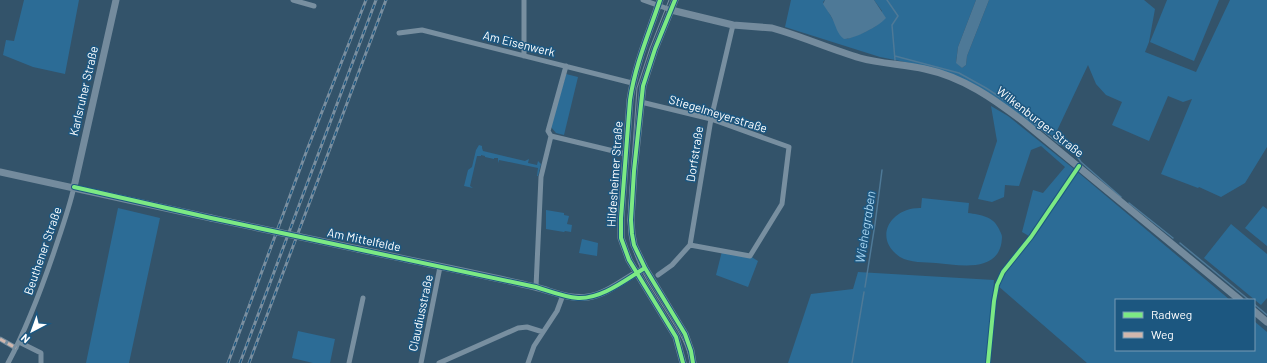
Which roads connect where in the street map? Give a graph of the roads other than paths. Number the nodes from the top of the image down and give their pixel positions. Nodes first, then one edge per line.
1 (116, 0) edge
2 (293, 0) edge
3 (524, 0) edge
4 (643, 0) edge
5 (675, 0) edge
6 (660, 2) edge
7 (314, 6) dead end
8 (671, 10) junction
9 (733, 25) junction
10 (400, 33) dead end
11 (524, 56) junction
12 (566, 66) junction
13 (632, 83) junction
14 (641, 102) junction
15 (710, 119) junction
16 (551, 136) junction
17 (626, 154) junction
18 (0, 172) edge
19 (74, 187) junction
20 (690, 244) junction
21 (440, 267) junction
22 (645, 268) junction
23 (636, 273) junction
24 (658, 275) dead end
25 (536, 287) junction
26 (563, 295) junction
27 (363, 298) dead end
28 (1239, 299) edge
29 (1255, 312) edge
30 (1267, 322) edge
31 (543, 332) junction
32 (0, 339) edge
33 (19, 342) junction
34 (16, 348) junction
35 (8, 363) edge
36 (41, 363) edge
37 (349, 363) edge
38 (420, 363) edge
39 (439, 363) edge
40 (528, 363) edge
41 (684, 363) edge
42 (693, 363) edge

1 - 19 main road, Karlsruher Straße
2 - 7 street
3 - 11 street
4 - 6 street
5 - 8 main road, Hildesheimer Straße
6 - 8 street
6 - 13 main road, Hildesheimer Straße
8 - 9 main road, Wilkenburger Straße
8 - 14 main road, Hildesheimer Straße
9 - 15 street, Dorfstraße
9 - 28 main road, Wilkenburger Straße
10 - 11 street, Am Eisenwerk
11 - 12 street, Am Eisenwerk
12 - 13 street, Am Eisenwerk
12 - 16 street
13 - 17 main road, Hildesheimer Straße
14 - 15 street, Stiegelmeyerstraße
14 - 22 main road, Hildesheimer Straße
15 - 20 street, Dorfstraße
15 - 20 street, Stiegelmeyerstraße
16 - 17 street
16 - 25 street
17 - 23 main road, Hildesheimer Straße
18 - 19 main road, Am Mittelfelde
19 - 21 main road, Am Mittelfelde, bridge
19 - 33 street, Beuthener Straße
20 - 24 street
21 - 25 main road, Am Mittelfelde
21 - 38 street, Claudiusstraße
22 - 23 main road, Am Mittelfelde
22 - 42 main road, Hildesheimer Straße
23 - 26 main road, Am Mittelfelde
23 - 41 main road, Hildesheimer Straße
25 - 26 main road, Am Mittelfelde
26 - 31 street
27 - 37 street
29 - 30 main road
31 - 39 street
31 - 40 street
32 - 34 street
33 - 34 street, Beuthener Straße
33 - 36 street
34 - 35 street, Beuthener Straße

